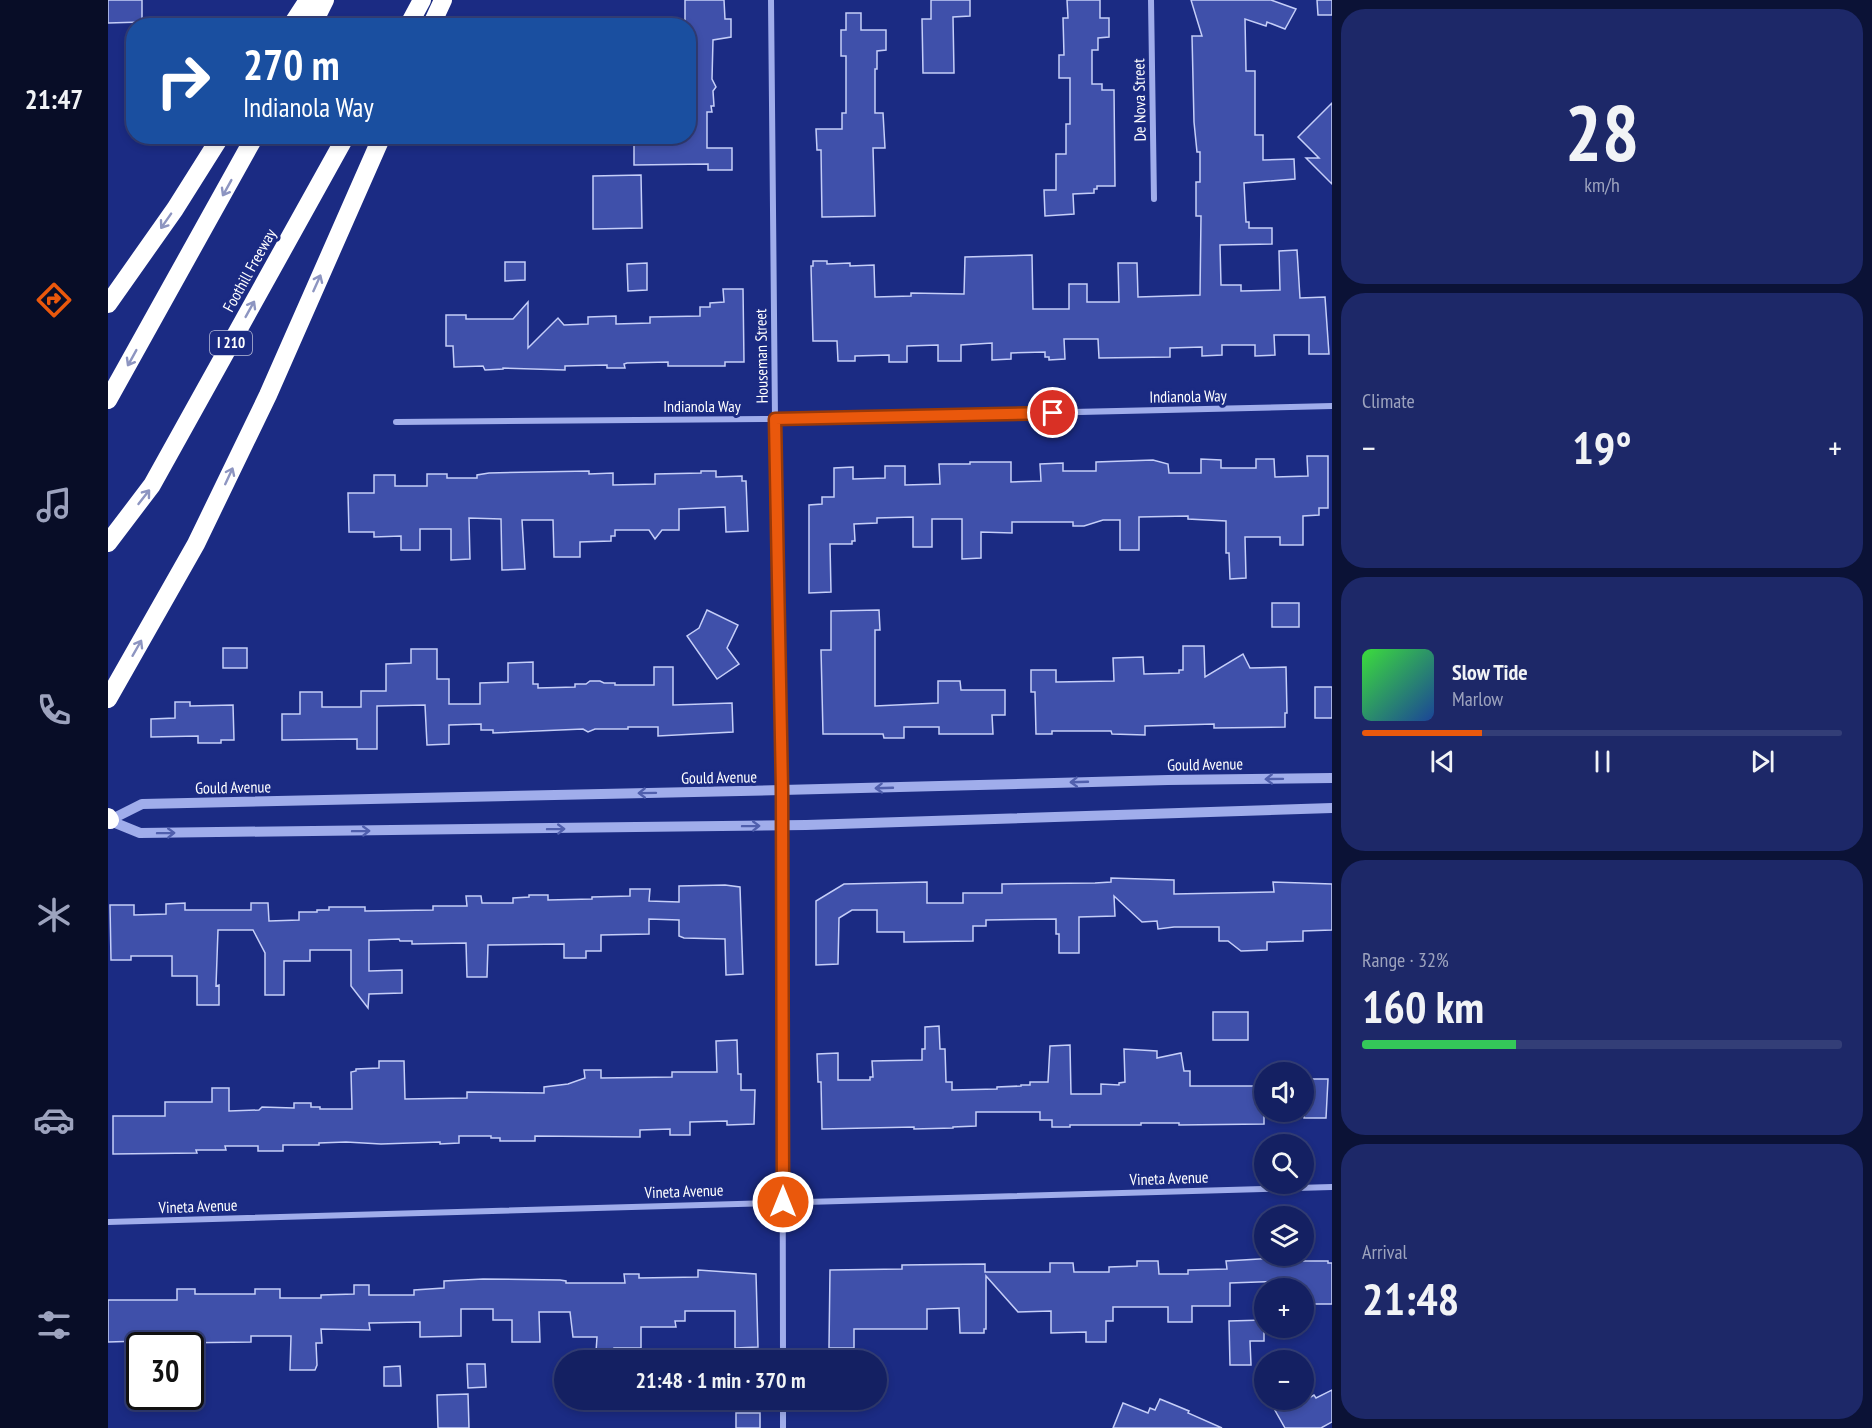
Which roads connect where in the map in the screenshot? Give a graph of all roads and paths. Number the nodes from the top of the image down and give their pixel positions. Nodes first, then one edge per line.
1 (308, 0) edge
2 (325, 0) edge
3 (422, 0) edge
4 (443, 0) edge
5 (771, 0) edge
6 (1151, 0) edge
7 (296, 18) edge
8 (316, 18) edge
9 (412, 18) edge
10 (435, 18) edge
11 (216, 144) edge
12 (251, 144) edge
13 (342, 144) edge
14 (378, 144) edge
15 (1154, 199) dead end
16 (108, 304) edge
17 (108, 400) edge
18 (1332, 406) edge
19 (775, 419) junction
20 (396, 422) dead end
21 (108, 543) edge
22 (108, 699) edge
23 (1332, 778) edge
24 (782, 790) junction
25 (1332, 808) edge
26 (109, 820) edge
27 (782, 826) junction
28 (1332, 1187) edge
29 (783, 1202) junction
30 (108, 1222) edge
31 (783, 1350) edge
32 (783, 1410) edge
33 (783, 1428) edge

1 - 7 highway
2 - 8 highway
3 - 9 highway
4 - 10 highway
5 - 19 street, Houseman Street
6 - 15 street, De Nova Street
11 -> 16 highway
12 -> 17 highway
21 -> 13 highway, Foothill Freeway / I 210
22 -> 14 highway
18 - 19 street, Indianola Way
19 - 20 street, Indianola Way
19 - 24 street, Houseman Street
23 -> 24 street, Gould Avenue
24 -> 26 street, Gould Avenue
24 - 27 street, Houseman Street
25 - 27 street, Gould Avenue
26 -> 27 street, Gould Avenue
27 - 29 street, Houseman Street
28 - 29 street, Vineta Avenue
29 - 30 street, Vineta Avenue
29 - 31 street, Houseman Street
32 - 33 street

